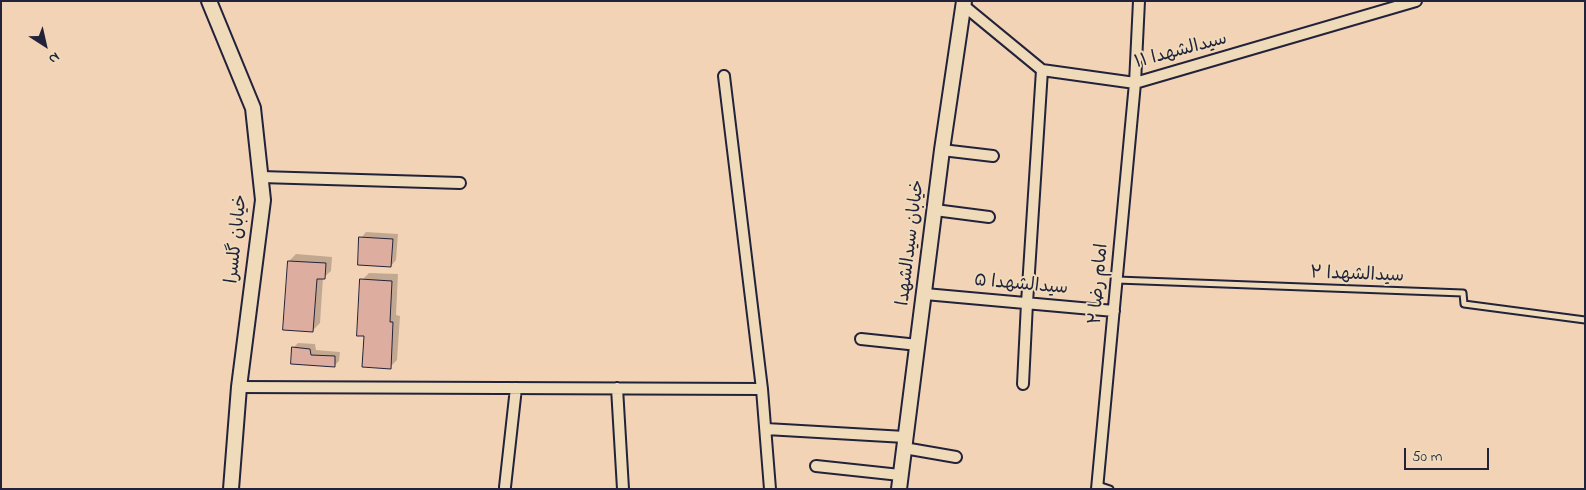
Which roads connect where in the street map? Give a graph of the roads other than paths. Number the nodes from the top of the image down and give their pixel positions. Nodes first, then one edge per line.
1 (209, 1) edge
2 (1140, 1) edge
3 (1416, 1) edge
4 (964, 3) edge
5 (1394, 4) edge
6 (1042, 70) junction
7 (724, 76) dead end
8 (1135, 83) junction
9 (942, 150) junction
10 (993, 156) dead end
11 (261, 177) junction
12 (460, 183) dead end
13 (935, 210) junction
14 (989, 217) dead end
15 (1117, 280) junction
16 (925, 294) junction
17 (1027, 303) junction
18 (1114, 311) junction
19 (1585, 320) edge
20 (861, 339) dead end
21 (918, 345) junction
22 (1023, 384) dead end
23 (239, 387) junction
24 (516, 388) junction
25 (617, 388) junction
26 (762, 389) junction
27 (766, 429) junction
28 (905, 442) junction
29 (956, 457) dead end
30 (816, 466) dead end
31 (900, 482) edge
32 (505, 487) dead end
33 (1098, 487) edge
34 (231, 489) edge
35 (623, 489) edge
36 (770, 489) edge
37 (1110, 489) edge

1 - 11 street, خیابان گلسرا
2 - 8 street, امام رضا ۲
3 - 5 street, سیدالشهدا ۱۱
4 - 6 street
4 - 9 street, خیابان سیدالشهدا
5 - 8 street, سیدالشهدا ۱۱
6 - 8 street, سیدالشهدا ۱۱
6 - 17 street
7 - 26 street
8 - 15 street, امام رضا ۲
9 - 10 street
9 - 13 street, خیابان سیدالشهدا
11 - 12 street
11 - 23 street, خیابان گلسرا
13 - 14 street
13 - 16 street, خیابان سیدالشهدا
15 - 18 street, امام رضا ۲
15 - 19 lane, سیدالشهدا ۲
16 - 17 street, سیدالشهدا ۵
16 - 21 street, خیابان سیدالشهدا
17 - 18 street, سیدالشهدا ۵
17 - 22 street
18 - 33 street, امام رضا ۲
20 - 21 street
21 - 28 street, خیابان سیدالشهدا
23 - 24 street
23 - 34 street, خیابان گلسرا
24 - 25 street
24 - 32 street
25 - 26 street
25 - 35 street
26 - 27 street
27 - 28 street
27 - 36 street
28 - 29 street
28 - 31 street, خیابان سیدالشهدا
30 - 31 street
33 - 37 lane

